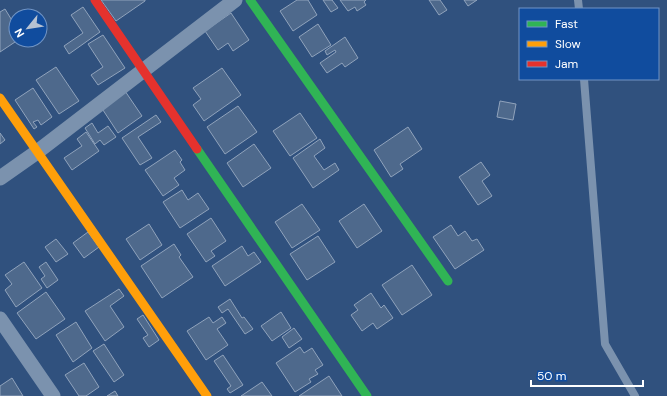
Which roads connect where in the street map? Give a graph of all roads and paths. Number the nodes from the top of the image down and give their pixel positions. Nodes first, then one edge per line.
1 (95, 0) edge
2 (235, 0) edge
3 (250, 0) edge
4 (144, 70) junction
5 (584, 80) edge
6 (0, 98) edge
7 (37, 152) junction
8 (0, 178) edge
9 (448, 281) dead end
10 (0, 319) edge
11 (53, 396) edge
12 (207, 396) edge
13 (367, 396) edge
14 (636, 396) edge

1 - 4 street
2 - 4 street
3 - 9 street
4 - 7 street
4 - 13 street
5 - 14 lane
6 - 7 street
7 - 8 street
7 - 12 street
10 - 11 street

